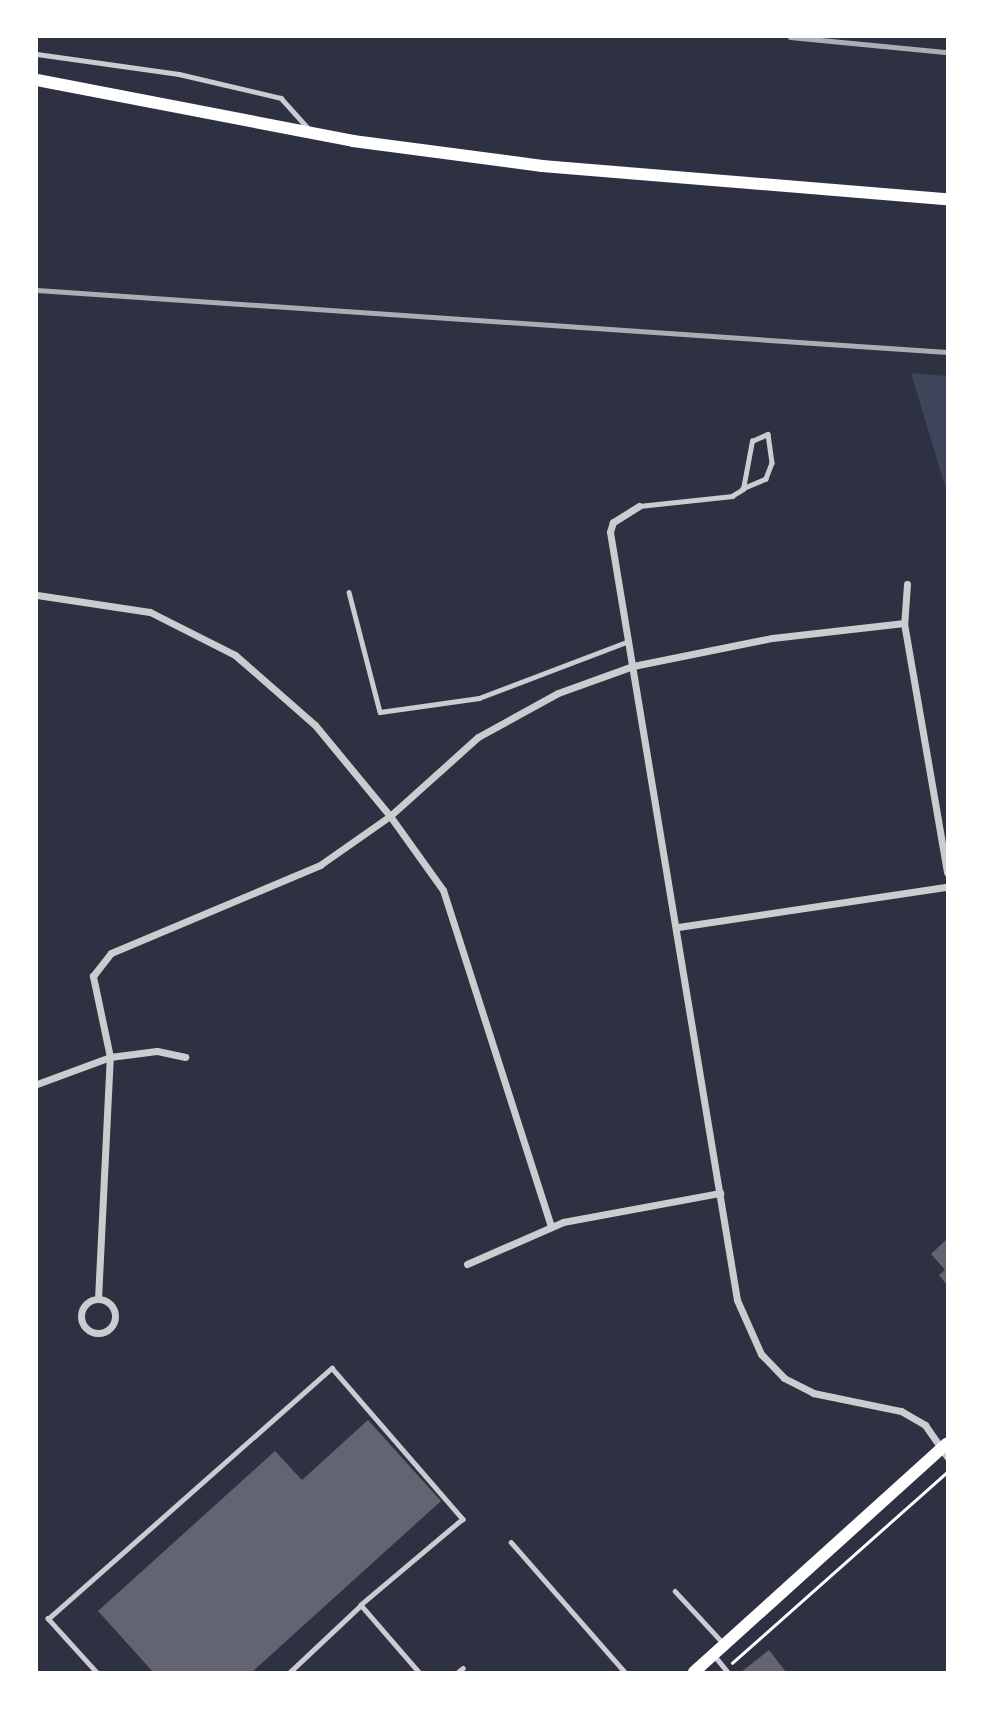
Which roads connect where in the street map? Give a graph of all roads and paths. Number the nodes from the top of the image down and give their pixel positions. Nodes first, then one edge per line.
1 (37, 54) edge
2 (37, 80) edge
3 (310, 132) junction
4 (947, 199) edge
5 (743, 489) junction
6 (639, 506) joint
7 (907, 584) dead end
8 (349, 592) dead end
9 (37, 595) edge
10 (904, 623) junction
11 (630, 641) junction
12 (634, 666) junction
13 (390, 816) junction
14 (947, 872) edge
15 (947, 887) edge
16 (678, 927) junction
17 (110, 1057) junction
18 (185, 1057) dead end
19 (37, 1084) edge
20 (720, 1193) junction
21 (551, 1226) junction
22 (467, 1264) dead end
23 (98, 1299) junction
24 (945, 1450) edge
25 (947, 1472) edge
26 (511, 1542) dead end
27 (675, 1591) dead end
28 (361, 1605) junction
29 (725, 1644) junction
30 (714, 1654) junction
31 (727, 1671) edge
32 (96, 1672) edge
33 (290, 1672) edge
34 (419, 1672) edge
35 (625, 1672) edge
36 (694, 1672) edge

1 - 3 lane
2 - 3 main road
3 - 4 main road
5 - 5 lane
5 - 6 lane
6 - 11 street
7 - 10 street
8 - 11 lane
9 - 13 street
10 - 12 street
10 - 14 street
11 - 12 street
12 - 13 street
12 - 16 street
13 - 17 street
13 - 21 street
15 - 16 street
16 - 20 street
17 - 18 street
17 - 19 street
17 - 23 street
20 - 21 street
20 - 24 street
21 - 22 street
23 - 23 street
24 - 29 main road
25 - 31 path
26 - 35 lane
27 - 29 lane
28 - 32 lane
28 - 33 lane
28 - 34 lane
29 - 30 main road
30 - 31 lane
30 - 36 main road

